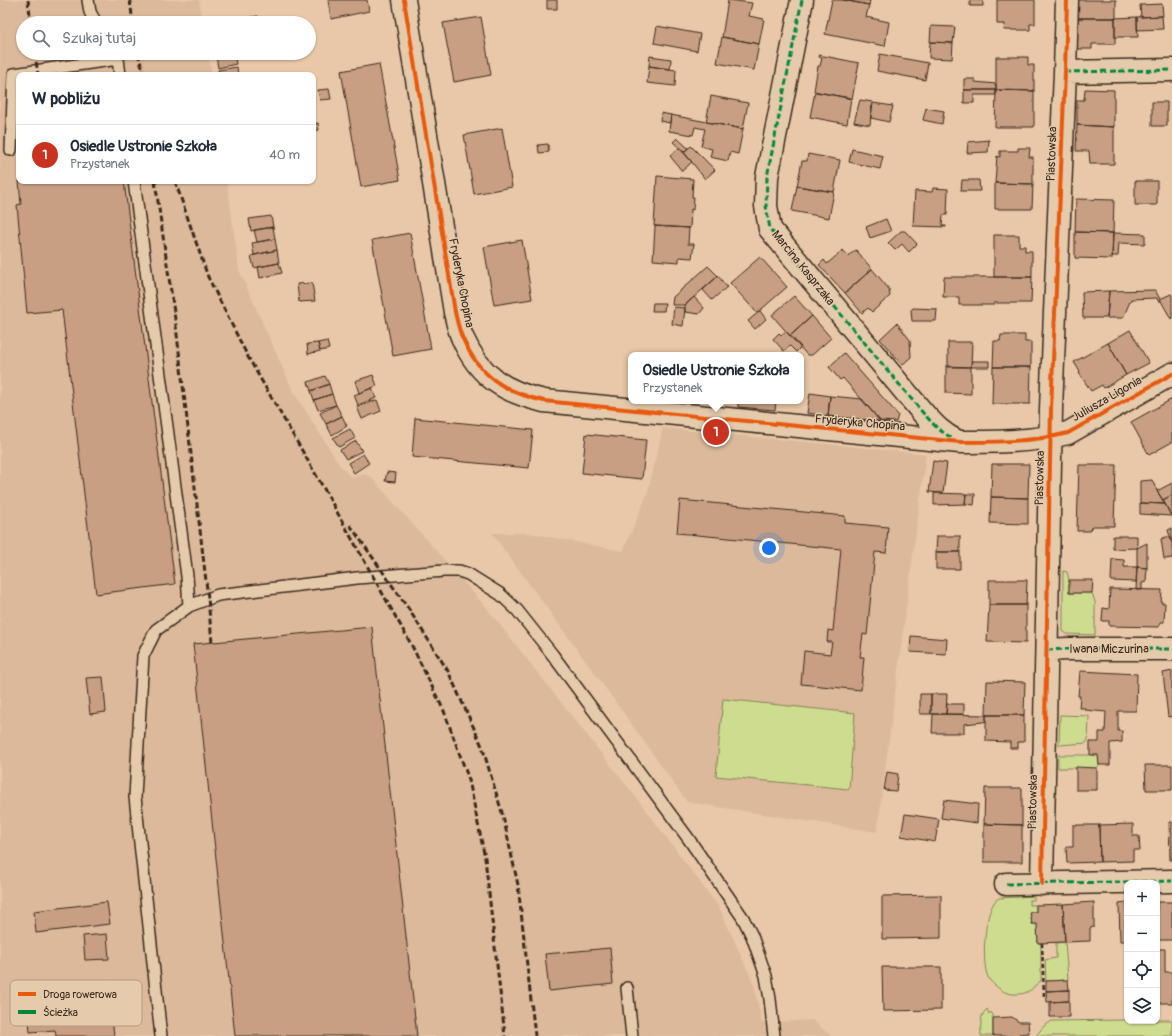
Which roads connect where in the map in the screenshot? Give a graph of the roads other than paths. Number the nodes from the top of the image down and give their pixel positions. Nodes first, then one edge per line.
1 (88, 0) edge
2 (404, 0) edge
3 (802, 0) edge
4 (1067, 0) edge
5 (92, 16) edge
6 (95, 60) edge
7 (118, 60) edge
8 (1172, 70) edge
9 (26, 72) edge
10 (120, 72) edge
11 (1066, 72) junction
12 (16, 74) edge
13 (11, 150) dead end
14 (134, 184) edge
15 (1172, 374) edge
16 (1051, 437) junction
17 (960, 442) junction
18 (189, 606) junction
19 (1172, 649) edge
20 (1047, 650) junction
21 (1172, 882) edge
22 (1006, 884) dead end
23 (1042, 884) junction
24 (627, 988) dead end
25 (161, 1036) edge
26 (632, 1036) edge
27 (774, 1036) edge

1 - 5 lane
2 - 17 street, Fryderyka Chopina
3 - 17 street, Marcina Kasprzaka
4 - 11 street, Piastowska
6 - 9 lane
7 - 10 lane
8 - 11 street
11 - 16 street, Piastowska
12 - 13 lane
14 - 18 lane
15 - 16 street, Juliusza Ligonia
16 - 17 street, Fryderyka Chopina
16 - 20 street, Piastowska
18 - 25 lane
18 - 27 lane
19 - 20 street, Iwana Miczurina
20 - 23 street, Piastowska
21 - 23 street
22 - 23 street
24 - 26 lane

